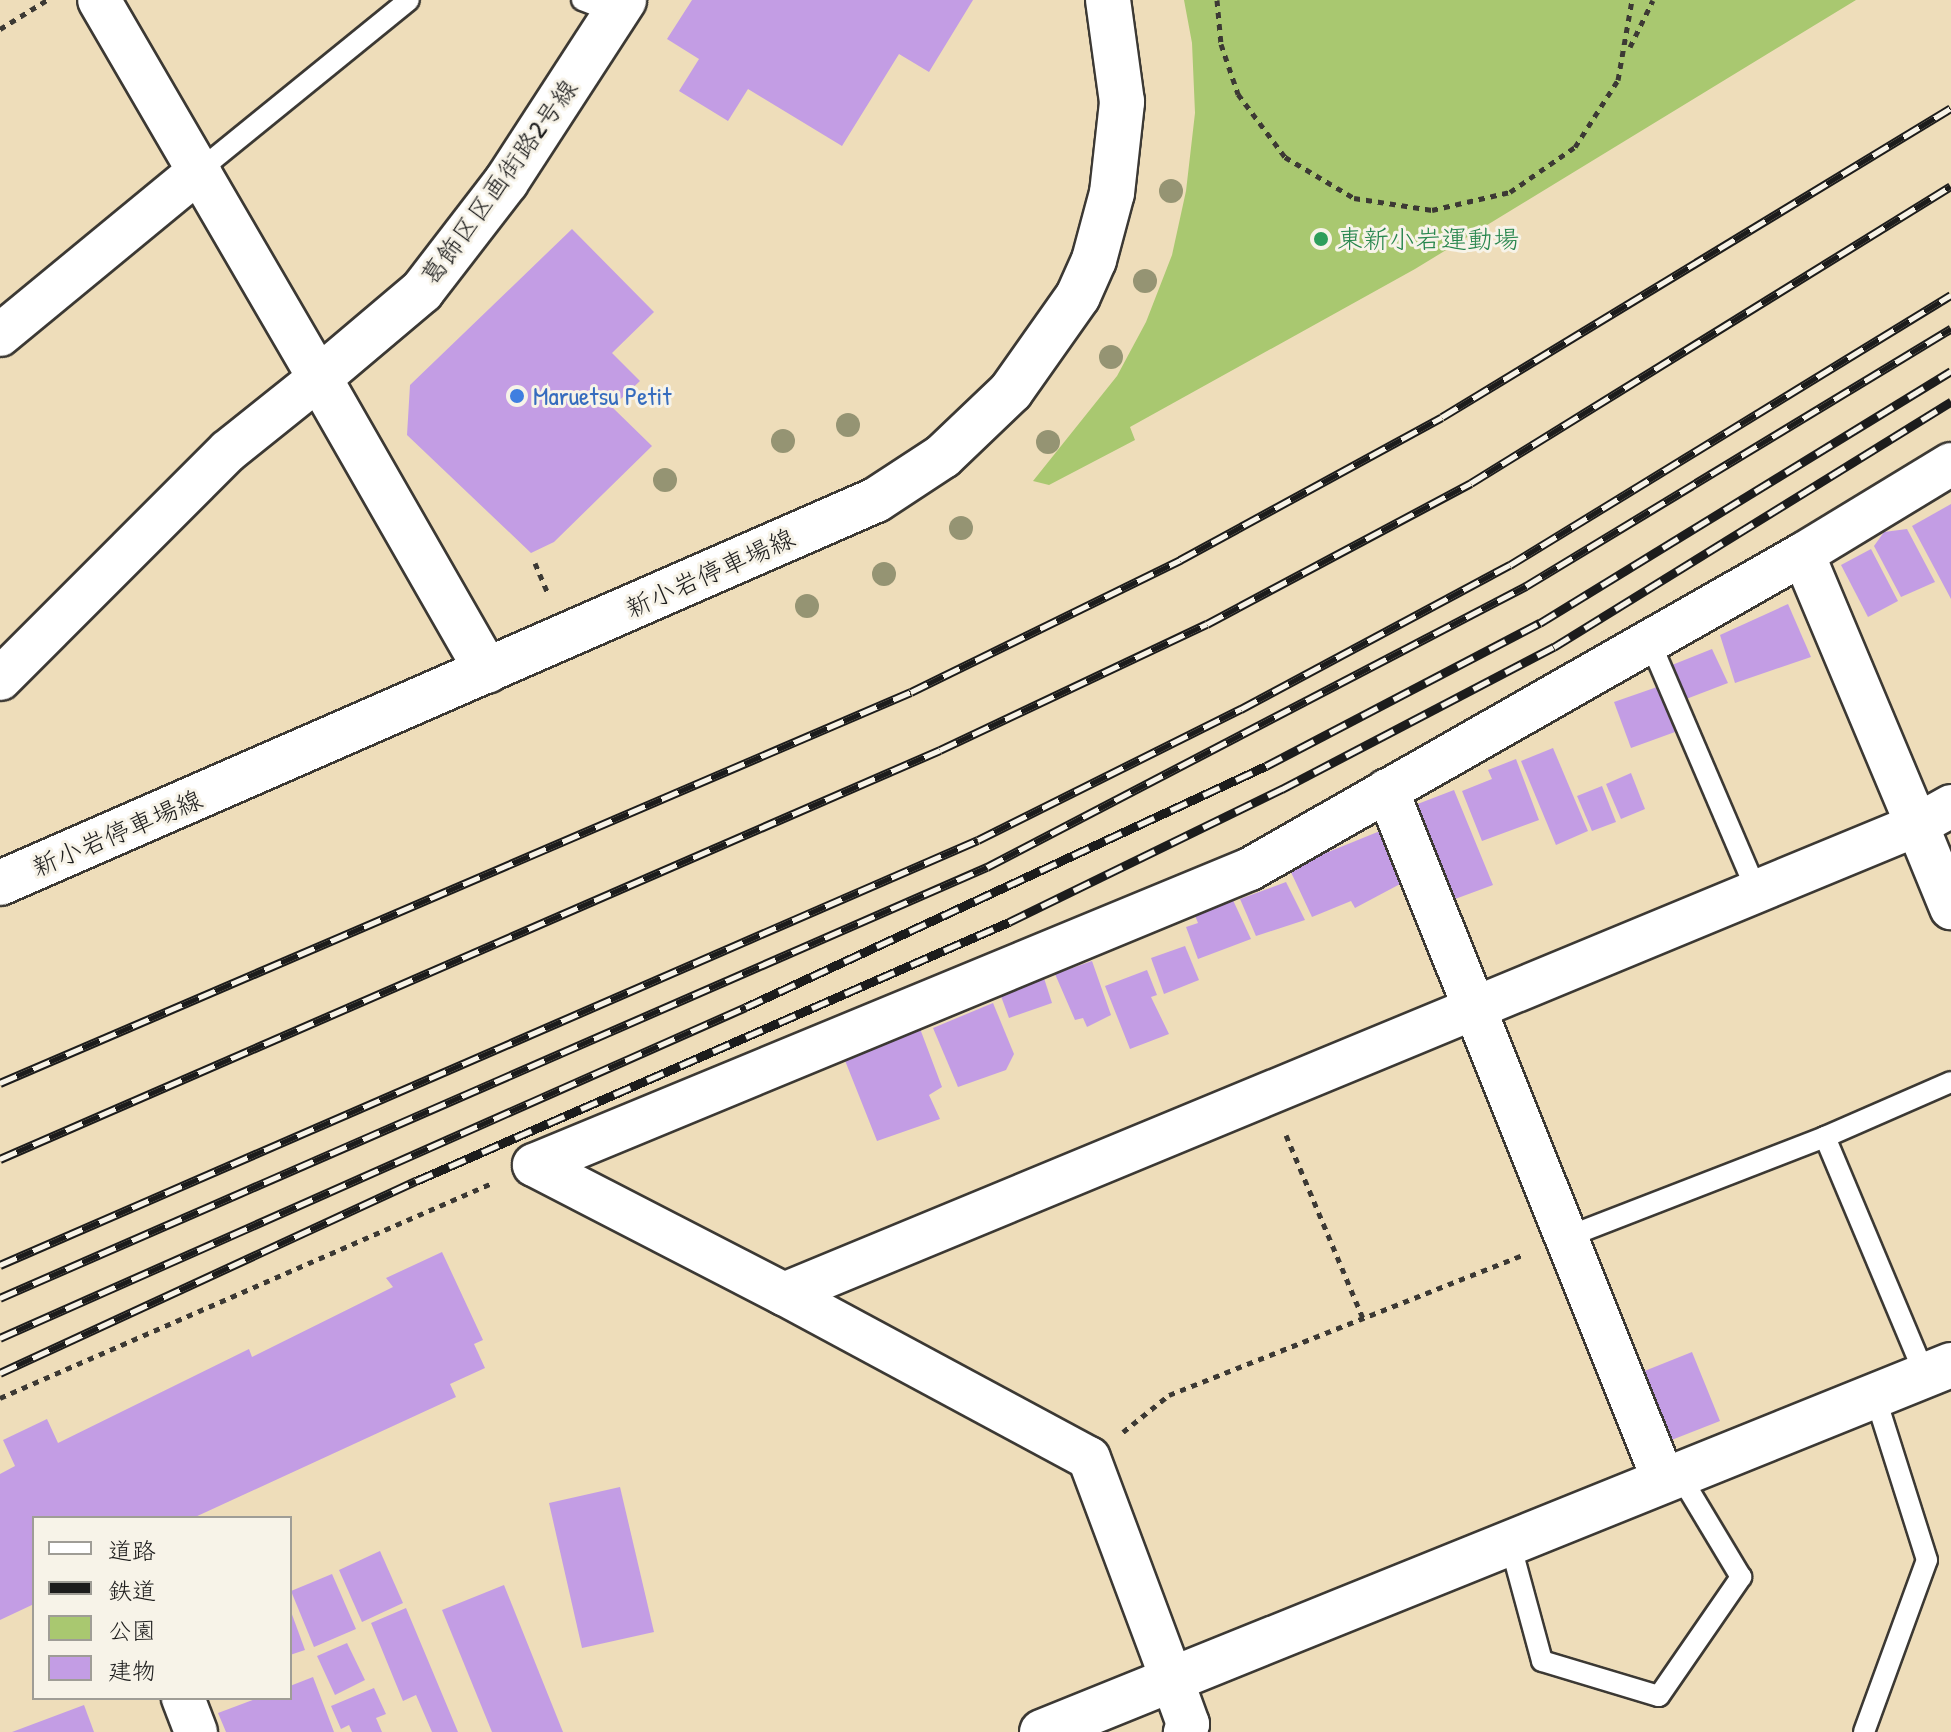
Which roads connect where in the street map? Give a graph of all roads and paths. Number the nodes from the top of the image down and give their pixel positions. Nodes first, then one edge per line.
1 (47, 0) edge
2 (99, 0) edge
3 (409, 0) edge
4 (1108, 0) edge
5 (1217, 0) edge
6 (1632, 0) edge
7 (1653, 0) edge
8 (607, 4) edge
9 (0, 29) edge
10 (1626, 55) junction
11 (200, 170) junction
12 (0, 335) edge
13 (319, 378) junction
14 (1951, 464) edge
15 (1803, 554) junction
16 (535, 563) dead end
17 (549, 594) dead end
18 (1650, 642) junction
19 (487, 671) junction
20 (0, 679) edge
21 (1387, 790) junction
22 (1934, 816) edge
23 (0, 883) edge
24 (1757, 892) junction
25 (1951, 908) edge
26 (1476, 1007) junction
27 (1951, 1082) edge
28 (1269, 1093) junction
29 (1825, 1137) junction
30 (534, 1165) junction
31 (1567, 1237) junction
32 (784, 1294) junction
33 (1363, 1318) junction
34 (1938, 1370) edge
35 (1875, 1396) junction
36 (0, 1398) edge
37 (1121, 1433) dead end
38 (1671, 1478) junction
39 (1510, 1543) junction
40 (1172, 1680) junction
41 (184, 1700) edge
42 (1194, 1729) edge
43 (196, 1732) edge
44 (1042, 1732) edge
45 (1864, 1732) edge

1 - 9 path
2 - 11 street
3 - 11 lane
4 - 19 street, 新小岩停車場線
5 - 10 path
6 - 10 path
7 - 10 path
8 - 13 street, 葛飾区区画街路2号線
11 - 12 street
11 - 13 street
13 - 19 street
13 - 20 street
14 - 15 street
15 - 18 street
15 - 22 street
16 - 17 path
18 - 21 street
18 - 24 lane
19 - 23 street, 新小岩停車場線
21 - 26 street
21 - 30 street
22 - 24 street
22 - 25 street
24 - 26 street
26 - 28 street
26 - 31 street
27 - 29 lane
28 - 32 street
28 - 33 path
29 - 31 lane
29 - 34 lane
30 - 32 street
30 - 36 path
31 - 33 path
31 - 38 street
32 - 40 street
33 - 37 path
34 - 35 street
35 - 38 street
35 - 45 lane
38 - 39 street
38 - 39 lane
39 - 40 street
40 - 42 street
40 - 44 street
41 - 43 street

